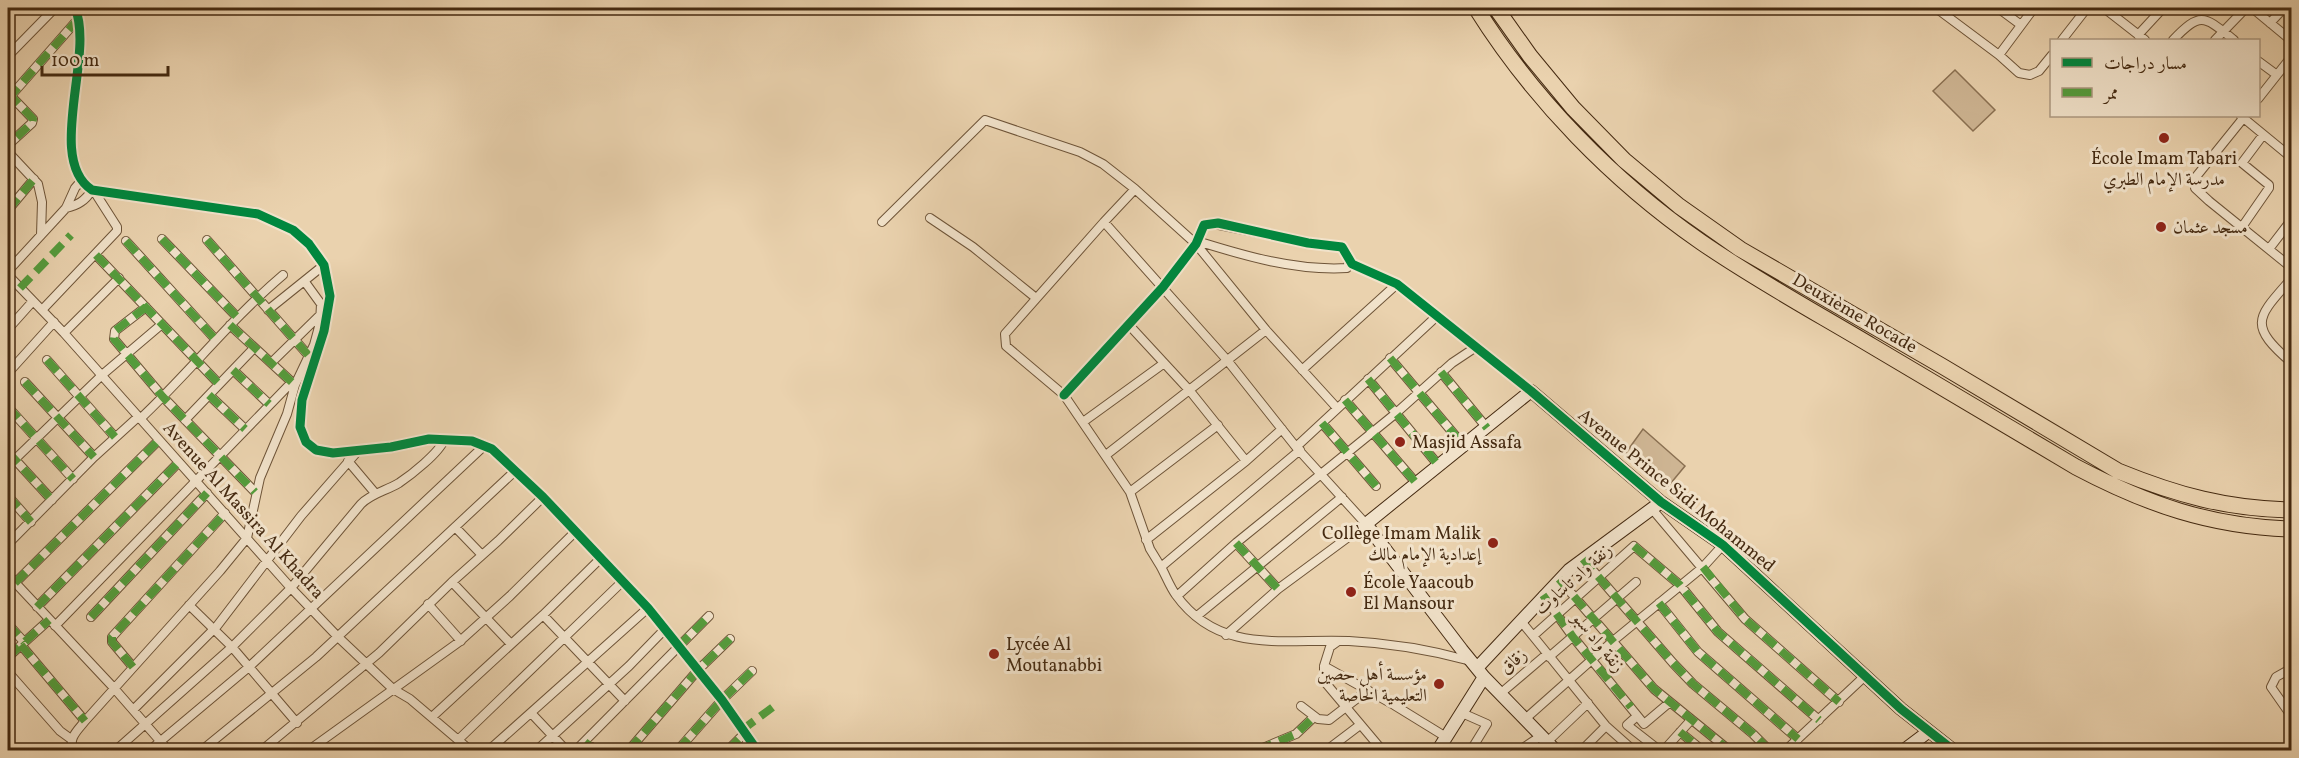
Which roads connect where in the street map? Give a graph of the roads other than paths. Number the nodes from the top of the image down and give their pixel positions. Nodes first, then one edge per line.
1 (55, 8) edge
2 (75, 8) edge
3 (1476, 8) edge
4 (1496, 8) edge
5 (1936, 8) edge
6 (1998, 8) edge
7 (2034, 8) edge
8 (2087, 8) edge
9 (2104, 8) edge
10 (2163, 8) edge
11 (2246, 8) edge
12 (2252, 8) edge
13 (2284, 8) edge
14 (79, 18) junction
15 (2270, 23) junction
16 (2021, 25) junction
17 (2223, 32) junction
18 (2142, 38) edge
19 (2063, 39) edge
20 (2174, 39) edge
21 (2216, 39) edge
22 (2233, 39) edge
23 (2292, 41) edge
24 (1999, 55) junction
25 (8, 56) edge
26 (2292, 56) edge
27 (2050, 57) edge
28 (2260, 61) edge
29 (2277, 75) junction
30 (8, 96) edge
31 (2260, 98) edge
32 (2242, 117) edge
33 (2244, 117) edge
34 (2263, 135) junction
35 (8, 145) edge
36 (9, 155) edge
37 (2292, 158) edge
38 (34, 179) junction
39 (88, 187) junction
40 (1136, 189) junction
41 (66, 208) junction
42 (8, 210) edge
43 (930, 218) dead end
44 (2292, 219) edge
45 (882, 222) dead end
46 (1104, 222) junction
47 (2242, 227) junction
48 (41, 235) junction
49 (162, 239) dead end
50 (207, 240) dead end
51 (126, 241) dead end
52 (1197, 243) junction
53 (2269, 249) junction
54 (96, 255) junction
55 (1350, 260) junction
56 (324, 265) junction
57 (2292, 267) edge
58 (8, 273) edge
59 (283, 275) dead end
60 (120, 278) junction
61 (2292, 278) edge
62 (305, 282) junction
63 (1397, 284) junction
64 (1163, 288) junction
65 (256, 297) junction
66 (1036, 298) junction
67 (33, 301) junction
68 (146, 307) junction
69 (42, 310) junction
70 (267, 310) junction
71 (321, 314) junction
72 (1437, 316) junction
73 (237, 317) junction
74 (54, 322) junction
75 (162, 324) junction
76 (230, 325) junction
77 (1129, 325) junction
78 (8, 329) edge
79 (1266, 330) junction
80 (64, 333) junction
81 (216, 340) junction
82 (293, 340) junction
83 (1476, 347) junction
84 (254, 348) junction
85 (126, 354) junction
86 (309, 356) junction
87 (1390, 358) junction
88 (46, 360) dead end
89 (1227, 360) junction
90 (196, 362) junction
91 (271, 363) junction
92 (2292, 363) edge
93 (1163, 364) junction
94 (233, 370) junction
95 (1302, 370) junction
96 (1441, 372) junction
97 (8, 373) edge
98 (102, 375) junction
99 (1368, 380) junction
100 (26, 382) dead end
101 (293, 383) junction
102 (219, 384) junction
103 (1190, 391) junction
104 (1531, 392) junction
105 (1419, 393) junction
106 (1064, 395) junction
107 (209, 396) junction
108 (80, 397) junction
109 (163, 397) junction
110 (1345, 400) junction
111 (269, 404) junction
112 (8, 407) edge
113 (1337, 408) junction
114 (1395, 414) junction
115 (59, 417) junction
116 (139, 418) junction
117 (185, 420) junction
118 (1083, 422) junction
119 (1323, 423) junction
120 (1218, 425) junction
121 (1487, 428) junction
122 (245, 429) junction
123 (1282, 429) junction
124 (1372, 433) junction
125 (115, 437) junction
126 (37, 438) junction
127 (159, 440) junction
128 (444, 440) junction
129 (485, 445) junction
130 (1464, 446) junction
131 (1298, 448) junction
132 (1348, 451) junction
133 (8, 452) edge
134 (357, 452) junction
135 (1106, 455) junction
136 (220, 456) junction
137 (94, 457) junction
138 (348, 461) junction
139 (1246, 461) junction
140 (179, 462) junction
141 (11, 463) edge
142 (1439, 466) junction
143 (516, 470) junction
144 (1320, 474) junction
145 (73, 479) junction
146 (196, 480) junction
147 (1417, 484) junction
148 (1376, 486) dead end
149 (255, 492) junction
150 (1130, 492) junction
151 (207, 493) junction
152 (375, 494) junction
153 (8, 496) edge
154 (543, 497) junction
155 (1342, 497) junction
156 (52, 500) junction
157 (1656, 506) junction
158 (2292, 510) edge
159 (225, 513) junction
160 (31, 522) junction
161 (1366, 524) junction
162 (455, 526) junction
163 (2292, 529) edge
164 (575, 532) junction
165 (247, 538) junction
166 (1146, 540) junction
167 (1236, 543) junction
168 (8, 544) edge
169 (1723, 545) junction
170 (482, 555) junction
171 (601, 558) junction
172 (1583, 559) junction
173 (267, 560) junction
174 (1256, 565) junction
175 (1161, 567) junction
176 (1702, 567) junction
177 (8, 575) edge
178 (1599, 578) junction
179 (1559, 579) junction
180 (624, 580) junction
181 (452, 582) junction
182 (1636, 582) dead end
183 (15, 583) junction
184 (1680, 585) junction
185 (291, 588) junction
186 (1278, 589) junction
187 (1543, 595) junction
188 (1177, 596) junction
189 (1576, 598) junction
190 (1617, 599) junction
191 (1659, 603) junction
192 (428, 604) junction
193 (189, 605) junction
194 (37, 607) junction
195 (648, 608) junction
196 (312, 609) junction
197 (543, 615) junction
198 (1557, 615) junction
199 (709, 616) dead end
200 (1197, 616) junction
201 (91, 617) dead end
202 (487, 618) junction
203 (1593, 619) junction
204 (1520, 620) junction
205 (1638, 620) junction
206 (52, 623) junction
207 (8, 624) edge
208 (214, 629) junction
209 (664, 630) junction
210 (1226, 635) junction
211 (1533, 636) junction
212 (338, 637) junction
213 (1573, 637) junction
214 (565, 638) junction
215 (730, 639) dead end
216 (460, 641) junction
217 (1347, 641) junction
218 (1613, 641) junction
219 (22, 644) junction
220 (511, 644) junction
221 (232, 647) junction
222 (678, 647) junction
223 (1548, 656) junction
224 (8, 657) edge
225 (1592, 660) junction
226 (587, 661) junction
227 (367, 663) junction
228 (132, 666) junction
229 (1324, 666) junction
230 (249, 667) junction
231 (1478, 668) junction
232 (2292, 668) edge
233 (698, 670) junction
234 (752, 671) dead end
235 (8, 672) edge
236 (1865, 676) junction
237 (1568, 680) junction
238 (609, 684) junction
239 (113, 687) junction
240 (393, 689) junction
241 (1368, 690) junction
242 (272, 694) junction
243 (1500, 694) junction
244 (722, 700) junction
245 (625, 701) junction
246 (1670, 702) junction
247 (1839, 702) junction
248 (1588, 703) junction
249 (1301, 706) dead end
250 (1347, 708) junction
251 (133, 710) junction
252 (1462, 713) junction
253 (532, 714) junction
254 (1637, 716) junction
255 (432, 717) junction
256 (1314, 717) junction
257 (2292, 717) edge
258 (85, 720) junction
259 (1524, 720) junction
260 (1691, 720) junction
261 (1820, 720) junction
262 (297, 723) junction
263 (145, 724) junction
264 (1360, 725) junction
265 (1606, 726) junction
266 (1680, 732) junction
267 (1928, 732) junction
268 (745, 733) junction
269 (553, 736) junction
270 (1446, 738) junction
271 (71, 739) junction
272 (1798, 739) junction
273 (458, 740) junction
274 (160, 741) junction
275 (585, 742) junction
276 (1550, 746) edge
277 (74, 750) edge
278 (116, 750) edge
279 (150, 750) edge
280 (168, 750) edge
281 (202, 750) edge
282 (262, 750) edge
283 (309, 750) edge
284 (470, 750) edge
285 (489, 750) edge
286 (537, 750) edge
287 (566, 750) edge
288 (576, 750) edge
289 (595, 750) edge
290 (629, 750) edge
291 (678, 750) edge
292 (728, 750) edge
293 (757, 750) edge
294 (1258, 750) edge
295 (1327, 750) edge
296 (1380, 750) edge
297 (1438, 750) edge
298 (1471, 750) edge
299 (1520, 750) edge
300 (1582, 750) edge
301 (1633, 750) edge
302 (1659, 750) edge
303 (1664, 750) edge
304 (1702, 750) edge
305 (1729, 750) edge
306 (1769, 750) edge
307 (1786, 750) edge
308 (1904, 750) edge
309 (1952, 750) edge

1 - 25 street
2 - 14 street
3 - 163 highway, Deuxième Rocade
4 - 158 highway, Deuxième Rocade
5 - 24 street
6 - 16 street
7 - 16 street
8 - 19 street
9 - 18 street
10 - 18 street
11 - 17 street
12 - 15 street
13 - 15 street
14 - 30 street
14 - 39 street
15 - 23 street
16 - 24 street
17 - 20 street
17 - 21 street
17 - 22 street
24 - 27 street
26 - 29 street
28 - 29 street
29 - 31 street
30 - 35 street
32 - 47 street
33 - 34 street
34 - 37 street
34 - 47 street
36 - 38 street
38 - 42 street
38 - 48 street
39 - 41 street
39 - 41 street
39 - 54 street
39 - 56 street
40 - 45 street
40 - 46 street
40 - 52 street
41 - 48 street
43 - 66 street
44 - 53 street
46 - 64 street
46 - 66 street
47 - 53 street
48 - 58 street
49 - 73 street
50 - 65 street
51 - 81 street
52 - 55 street
52 - 55 street, Avenue Prince Sidi Mohammed
52 - 64 street
52 - 79 street
53 - 57 street
54 - 60 street
54 - 69 street
55 - 63 street, Avenue Prince Sidi Mohammed
56 - 62 street
56 - 134 street
58 - 67 street, Avenue Al Massira Al Khadra
59 - 65 street
60 - 68 street
60 - 80 street
61 - 92 street
62 - 70 street
62 - 71 street
63 - 72 street, Avenue Prince Sidi Mohammed
63 - 95 street
64 - 77 street
64 - 89 street
65 - 70 street
65 - 73 street
66 - 106 street
67 - 69 street, Avenue Al Massira Al Khadra
67 - 78 street
68 - 75 street
68 - 85 street
69 - 74 street, Avenue Al Massira Al Khadra
70 - 82 street
71 - 82 street
71 - 86 street
72 - 83 street, Avenue Prince Sidi Mohammed
72 - 87 street
73 - 76 street
74 - 80 street, Avenue Al Massira Al Khadra
74 - 97 street
75 - 85 street
75 - 90 street
76 - 81 street
76 - 84 street
77 - 93 street
77 - 106 street
79 - 89 street
79 - 95 street
80 - 98 street, Avenue Al Massira Al Khadra
81 - 90 street
82 - 86 street
82 - 91 street
83 - 96 street
83 - 104 street, Avenue Prince Sidi Mohammed
84 - 91 street
84 - 94 street
85 - 98 street
85 - 109 street
86 - 101 street
87 - 99 street
87 - 105 street
88 - 108 street
89 - 103 street
89 - 123 street
90 - 102 street
90 - 109 street
91 - 101 street
93 - 103 street
93 - 118 street
94 - 102 street
94 - 111 street
95 - 113 street
96 - 105 street
96 - 121 street
98 - 108 street
98 - 116 street, Avenue Al Massira Al Khadra
99 - 110 street
99 - 114 street
100 - 115 street
101 - 111 street
101 - 149 street
102 - 107 street
103 - 120 street
103 - 135 street
104 - 121 street
104 - 157 street, Avenue Prince Sidi Mohammed
105 - 114 street
105 - 130 street
106 - 118 street
107 - 117 street
107 - 122 street
108 - 115 street
108 - 125 street
109 - 116 street
109 - 117 street
110 - 113 street
110 - 124 street
111 - 122 street
112 - 126 street
113 - 119 street
114 - 124 street
114 - 142 street
115 - 126 street
115 - 137 street
116 - 125 street
116 - 127 street, Avenue Al Massira Al Khadra
117 - 136 street
118 - 135 street
119 - 131 street
119 - 132 street
120 - 139 street
120 - 150 street
121 - 130 street
122 - 136 street
123 - 131 street
123 - 139 street
124 - 132 street
124 - 147 street
125 - 137 street
126 - 141 street
126 - 145 street
127 - 140 street, Avenue Al Massira Al Khadra
127 - 183 street
128 - 129 street
128 - 134 street
128 - 152 street
129 - 143 street
129 - 196 street
130 - 142 street
131 - 144 street
131 - 175 street
132 - 144 street
132 - 148 street
133 - 141 street
134 - 138 street
135 - 150 street
136 - 146 street
136 - 149 street
137 - 145 street
138 - 152 street
138 - 173 street
139 - 166 street
140 - 146 street, Avenue Al Massira Al Khadra
140 - 194 street
141 - 156 street
142 - 147 street
143 - 154 street
143 - 162 street
144 - 155 street
144 - 167 street
145 - 156 street
146 - 151 street, Avenue Al Massira Al Khadra
146 - 206 street
147 - 161 street
149 - 165 street
150 - 166 street
151 - 159 street, Avenue Al Massira Al Khadra
151 - 201 street
152 - 185 street
153 - 160 street
154 - 164 street
154 - 170 street
155 - 161 street
155 - 174 street
156 - 160 street
157 - 169 street, Avenue Prince Sidi Mohammed
157 - 172 street
157 - 176 street
159 - 165 street, Avenue Al Massira Al Khadra
159 - 228 street
160 - 168 street
161 - 186 street
161 - 231 street
162 - 170 street
162 - 212 street
164 - 171 street
164 - 202 street
165 - 173 street, Avenue Al Massira Al Khadra
165 - 193 street
166 - 175 street
167 - 174 street
167 - 188 street
169 - 176 street
169 - 236 street, Avenue Prince Sidi Mohammed
170 - 181 street
171 - 180 street
171 - 197 street
172 - 178 street
172 - 179 street
173 - 185 street, Avenue Al Massira Al Khadra
173 - 208 street
174 - 186 street
174 - 200 street
175 - 188 street
176 - 184 street
176 - 247 street
177 - 183 street
178 - 184 street, زنقة واد تاساوت
178 - 189 street, زنقة واد تاساوت
178 - 190 street
179 - 187 street
179 - 189 street
180 - 195 street
180 - 214 street
181 - 192 street
181 - 202 street
182 - 190 street, زقاق
183 - 194 street
184 - 191 street
184 - 261 street
185 - 196 street, Avenue Al Massira Al Khadra
185 - 221 street
186 - 210 street
187 - 198 street, زنقة واد سبو
187 - 204 street
188 - 200 street
189 - 198 street, زنقة واد تاساوت
189 - 203 street
190 - 203 street, زقاق
190 - 205 street
191 - 205 street
191 - 272 street
192 - 216 street
192 - 227 street
193 - 208 street
193 - 228 street
194 - 206 street
195 - 209 street
195 - 226 street
196 - 212 street, Avenue Al Massira Al Khadra
196 - 230 street
197 - 214 street
197 - 220 street
198 - 211 street, زنقة واد تاساوت
198 - 213 street, زنقة واد سبو
199 - 222 street
200 - 210 street
202 - 216 street
202 - 220 street
203 - 213 street, زقاق
203 - 218 street
204 - 211 street
204 - 231 street
205 - 218 street
205 - 306 street
206 - 219 street
206 - 239 street
207 - 219 street
208 - 221 street
208 - 251 street
209 - 222 street
209 - 238 street
210 - 217 street
211 - 223 street
212 - 227 street, Avenue Al Massira Al Khadra
212 - 242 street
213 - 223 street, زقاق
213 - 225 street, زنقة واد سبو
214 - 226 street
214 - 273 street
215 - 233 street
216 - 240 street
217 - 229 street
217 - 231 street
218 - 225 street
218 - 246 street
219 - 224 street
219 - 258 street
220 - 255 street
221 - 230 street
221 - 263 street
222 - 233 street
222 - 245 street
223 - 237 street
223 - 243 street, زقاق
225 - 237 street
225 - 254 street, زنقة واد سبو
226 - 238 street
226 - 253 street
227 - 240 street, Avenue Al Massira Al Khadra
227 - 262 street
228 - 239 street
229 - 241 street
229 - 250 street
230 - 242 street
230 - 274 street
231 - 243 street
231 - 252 street
232 - 257 street
233 - 244 street
233 - 290 street
234 - 244 street
235 - 271 street
236 - 247 street
236 - 267 street, Avenue Prince Sidi Mohammed
237 - 248 street
237 - 259 street
238 - 245 street
238 - 269 street
239 - 251 street
239 - 258 street
240 - 255 street, Avenue Al Massira Al Khadra
240 - 283 street
241 - 250 street
241 - 270 street
242 - 262 street
242 - 281 street
243 - 259 street
244 - 268 street
244 - 291 street
245 - 275 street
246 - 254 street
246 - 260 street
247 - 261 street
248 - 265 street
248 - 276 street
249 - 256 street
250 - 256 street
250 - 264 street
251 - 263 street
252 - 270 street
252 - 298 street
253 - 269 street
253 - 285 street
254 - 302 street
255 - 273 street, Avenue Al Massira Al Khadra
256 - 294 street
258 - 271 street
259 - 276 street
260 - 266 street
260 - 305 street
261 - 272 street
262 - 282 street
263 - 274 street
263 - 278 street
264 - 295 street
264 - 296 street
265 - 300 street
265 - 301 street
266 - 303 street
266 - 304 street
267 - 308 street
267 - 309 street, Avenue Prince Sidi Mohammed
268 - 292 street
268 - 293 street
269 - 286 street
269 - 287 street
270 - 297 street
271 - 277 street
272 - 307 street
273 - 284 street, Avenue Al Massira Al Khadra
274 - 279 street
274 - 280 street
275 - 288 street
275 - 289 street
276 - 299 street

